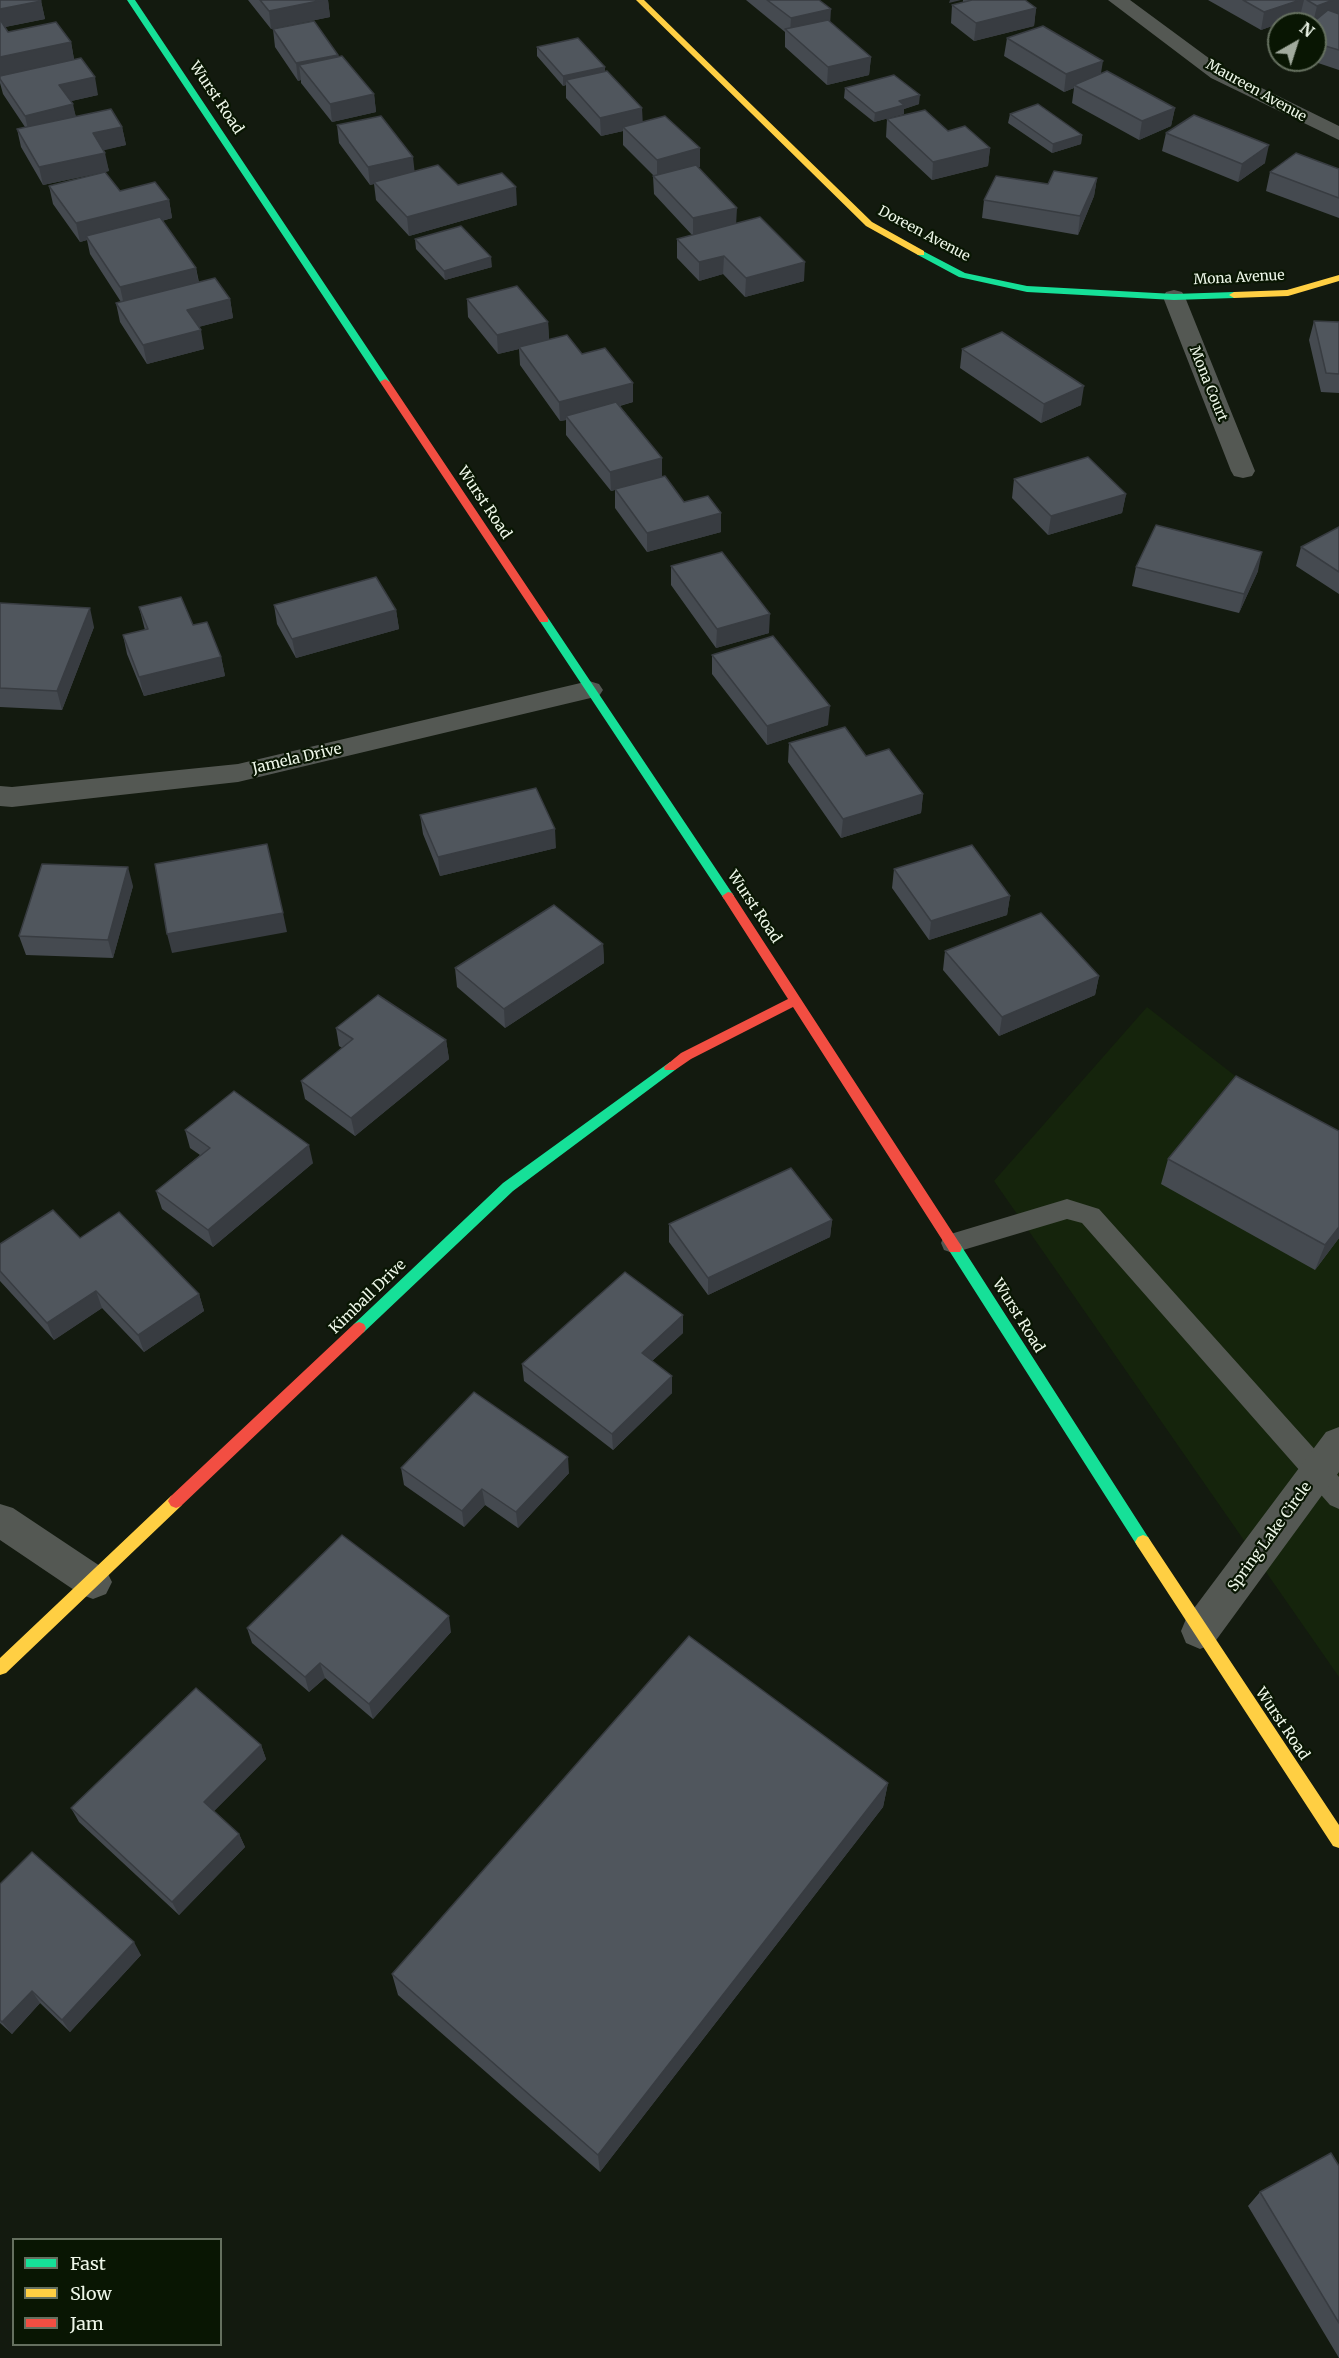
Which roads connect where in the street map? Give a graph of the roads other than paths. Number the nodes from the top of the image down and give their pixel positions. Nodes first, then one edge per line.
1 (131, 0) edge
2 (640, 0) edge
3 (1118, 0) edge
4 (1339, 134) edge
5 (1339, 278) edge
6 (1174, 297) junction
7 (1243, 471) dead end
8 (589, 690) junction
9 (0, 796) edge
10 (797, 1000) junction
11 (953, 1243) junction
12 (1332, 1470) edge
13 (0, 1520) edge
14 (93, 1582) junction
15 (1200, 1631) junction
16 (0, 1668) edge
17 (1339, 1840) edge

1 - 8 street, Wurst Road
2 - 6 street, Doreen Avenue
3 - 4 street, Maureen Avenue
5 - 6 street, Mona Avenue
6 - 7 street, Mona Court
8 - 9 street, Jamela Drive
8 - 10 street, Wurst Road
10 - 11 street, Wurst Road
10 - 14 street, Kimball Drive
11 - 12 lane
11 - 15 street, Wurst Road
12 - 15 street, Spring Lake Circle
13 - 14 street
14 - 16 street, Kimball Drive
15 - 17 street, Wurst Road

